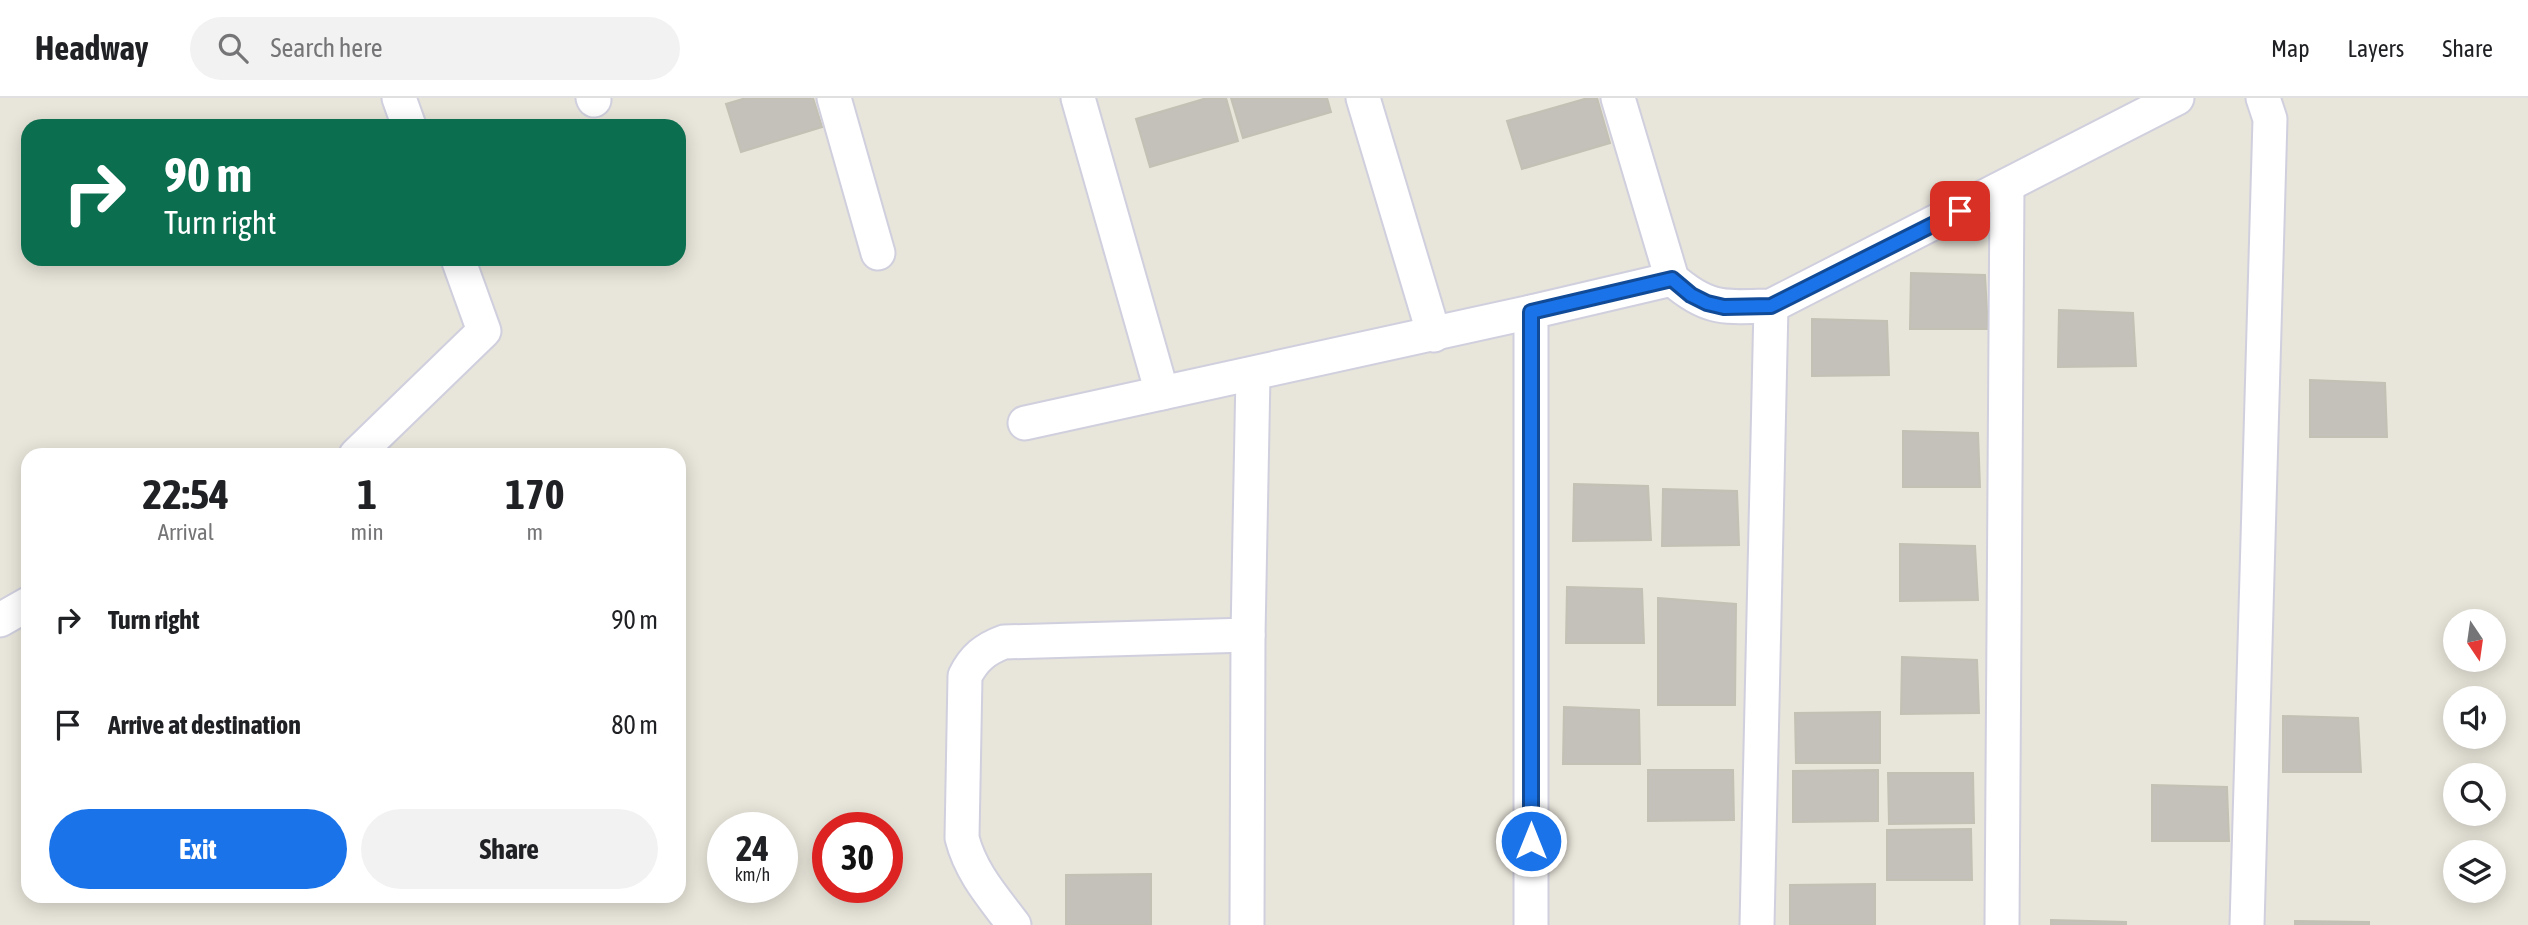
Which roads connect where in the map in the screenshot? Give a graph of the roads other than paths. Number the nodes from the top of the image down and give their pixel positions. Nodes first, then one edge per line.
1 (399, 98) edge
2 (834, 98) edge
3 (1078, 98) edge
4 (1363, 98) edge
5 (1618, 98) edge
6 (2176, 98) edge
7 (2263, 98) edge
8 (406, 119) edge
9 (2007, 187) junction
10 (877, 253) dead end
11 (461, 266) edge
12 (1672, 279) junction
13 (1771, 306) junction
14 (1531, 312) junction
15 (1434, 335) junction
16 (1253, 374) junction
17 (1162, 393) junction
18 (1025, 424) dead end
19 (363, 448) edge
20 (21, 608) edge
21 (0, 620) edge
22 (1248, 635) junction
23 (1014, 925) edge
24 (1247, 925) edge
25 (1531, 925) edge
26 (1757, 925) edge
27 (2002, 925) edge
28 (2247, 925) edge

1 - 8 street
2 - 10 street
3 - 17 street
4 - 15 street
5 - 12 street
6 - 9 street
7 - 28 street
9 - 13 street
9 - 27 street
11 - 19 street
12 - 13 street
12 - 14 street
13 - 26 street
14 - 15 street
14 - 25 street
15 - 16 street
16 - 17 street
16 - 22 street
17 - 18 street
20 - 21 street
22 - 23 street
22 - 24 street

